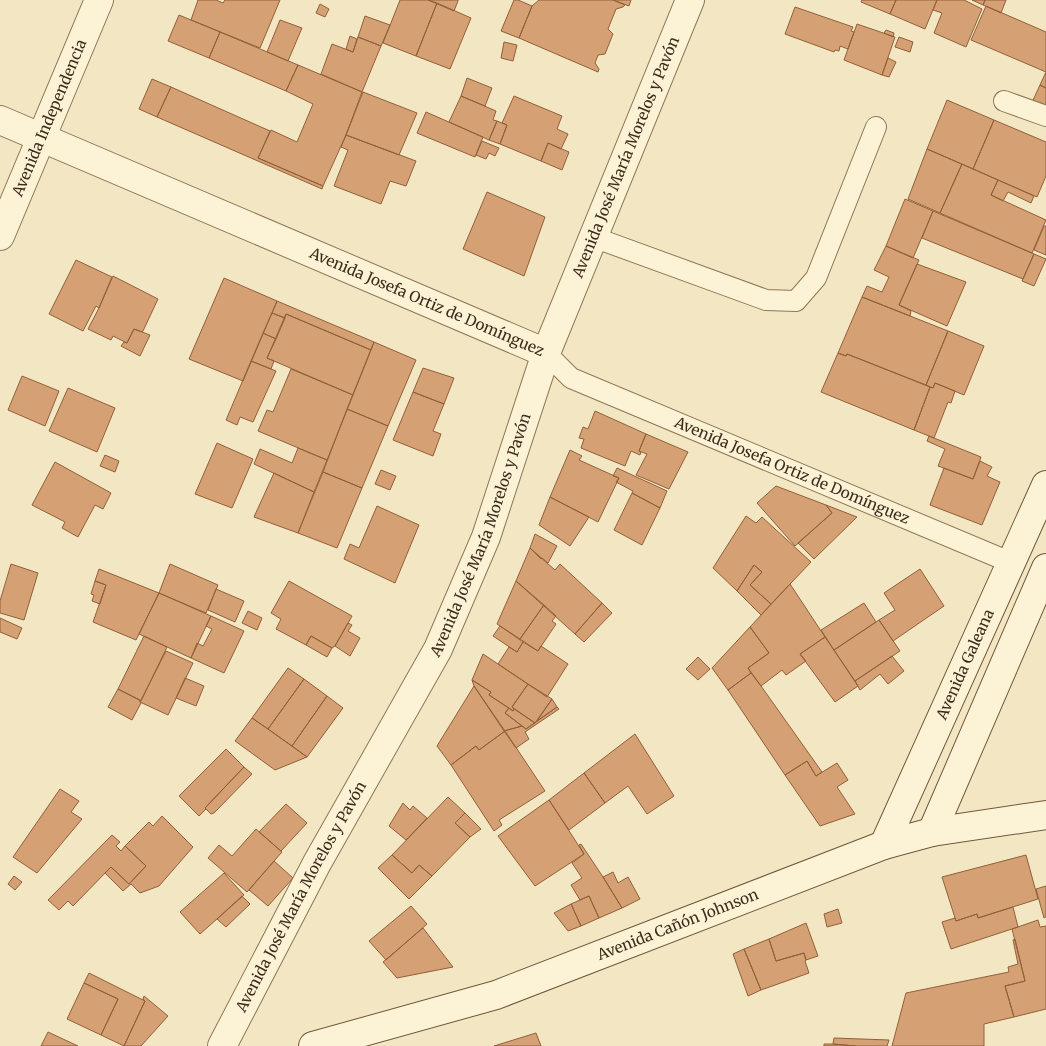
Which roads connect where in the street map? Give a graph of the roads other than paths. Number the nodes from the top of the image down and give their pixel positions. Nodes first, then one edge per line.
1 (99, 0) edge
2 (690, 0) edge
3 (1004, 101) dead end
4 (1046, 116) edge
5 (0, 120) edge
6 (876, 126) dead end
7 (42, 139) junction
8 (0, 236) edge
9 (593, 237) junction
10 (546, 353) junction
11 (1046, 484) edge
12 (1012, 563) junction
13 (1046, 568) edge
14 (1046, 815) edge
15 (932, 832) junction
16 (884, 845) junction
17 (222, 1046) edge
18 (313, 1046) edge

1 - 7 street, Avenida Independencia
2 - 9 street, Avenida José María Morelos y Pavón
3 - 4 lane
5 - 7 street, Avenida Josefa Ortiz de Domínguez
6 - 9 lane
7 - 8 street, Avenida Independencia
7 - 10 street, Avenida Josefa Ortiz de Domínguez
9 - 10 street, Avenida José María Morelos y Pavón
10 - 12 lane, Avenida Josefa Ortiz de Domínguez
10 - 17 street, Avenida José María Morelos y Pavón
11 - 12 street, Avenida Galeana
12 - 16 street, Avenida Galeana
13 - 15 street
14 - 15 street, Avenida Cañón Johnson
15 - 16 street, Avenida Cañón Johnson
16 - 18 street, Avenida Cañón Johnson

